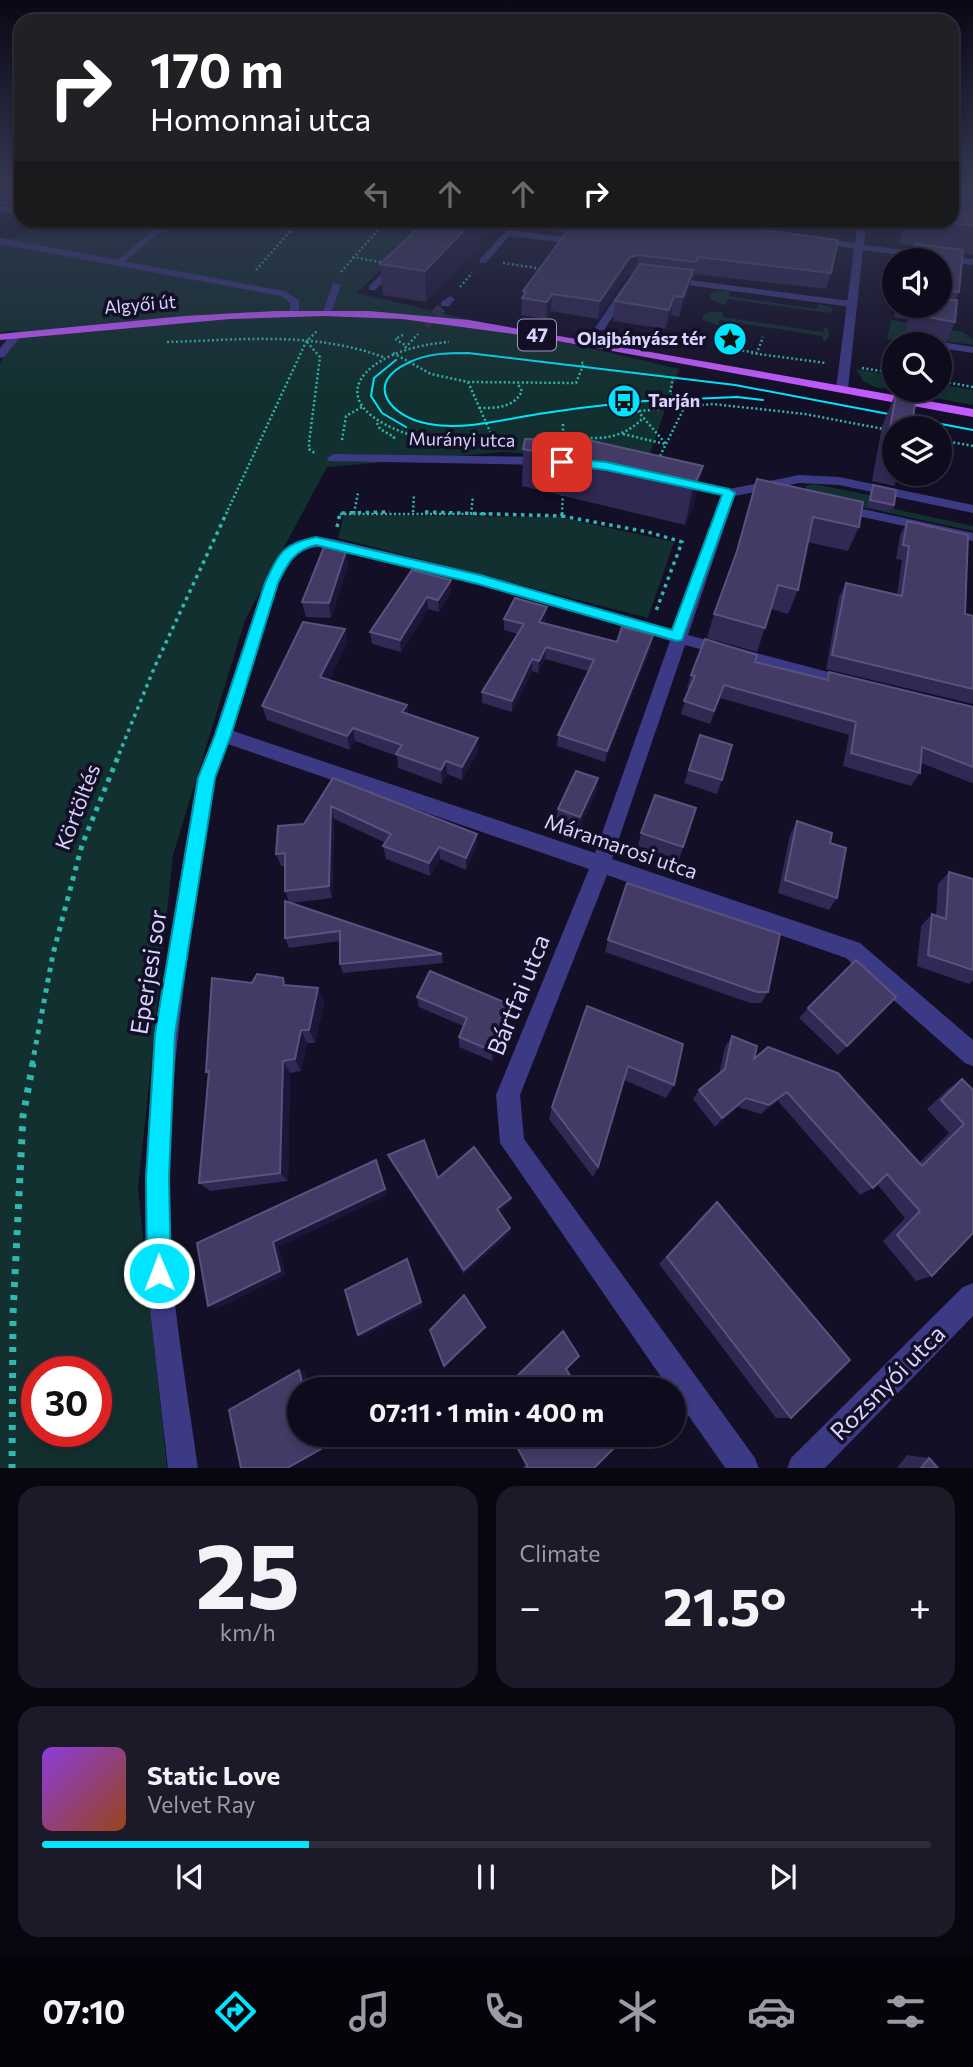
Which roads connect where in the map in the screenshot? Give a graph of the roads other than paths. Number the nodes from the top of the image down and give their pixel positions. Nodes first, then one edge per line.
1 (71, 255) edge
2 (129, 255) edge
3 (407, 255) edge
4 (489, 255) edge
5 (858, 255) edge
6 (920, 255) edge
7 (483, 261) road end
8 (973, 262) edge
9 (119, 263) junction
10 (636, 277) edge
11 (655, 279) edge
12 (336, 285) road end
13 (372, 288) dead end
14 (851, 304) junction
15 (294, 312) junction
16 (326, 313) junction
17 (600, 328) dead end
18 (16, 335) junction
19 (0, 337) edge
20 (952, 347) edge
21 (973, 350) edge
22 (0, 355) edge
23 (842, 389) junction
24 (973, 413) edge
25 (336, 458) road end
26 (562, 462) edge
27 (651, 476) edge
28 (755, 489) junction
29 (729, 493) junction
30 (782, 495) edge
31 (823, 504) edge
32 (973, 509) edge
33 (973, 537) edge
34 (677, 636) junction
35 (857, 686) edge
36 (223, 735) junction
37 (601, 864) junction
38 (973, 1055) edge
39 (973, 1297) edge
40 (183, 1468) edge
41 (744, 1468) edge
42 (802, 1468) edge

1 - 9 street
2 - 9 street
3 - 13 street
4 - 7 street
5 - 14 street
6 - 8 street
9 - 15 street
10 - 17 street
11 - 14 street
12 - 16 street
14 - 23 street
15 - 16 main road, Algyői út / 47
15 - 18 main road, Algyői út / 47
16 - 23 main road, 47
18 - 19 main road, Algyői út / 47
18 - 22 street
20 - 21 street
23 - 24 main road, 47
25 - 26 street, Murányi utca
27 - 29 street
28 - 29 street
28 - 30 street
28 - 32 street
29 - 34 street, Bártfai utca
31 - 33 street
34 - 35 street
34 - 36 street, Eperjesi sor
34 - 37 street, Bártfai utca
36 - 37 street, Máramarosi utca
36 - 40 street, Eperjesi sor
37 - 38 street, Máramarosi utca
37 - 41 street, Bártfai utca
39 - 42 street, Rozsnyói utca

